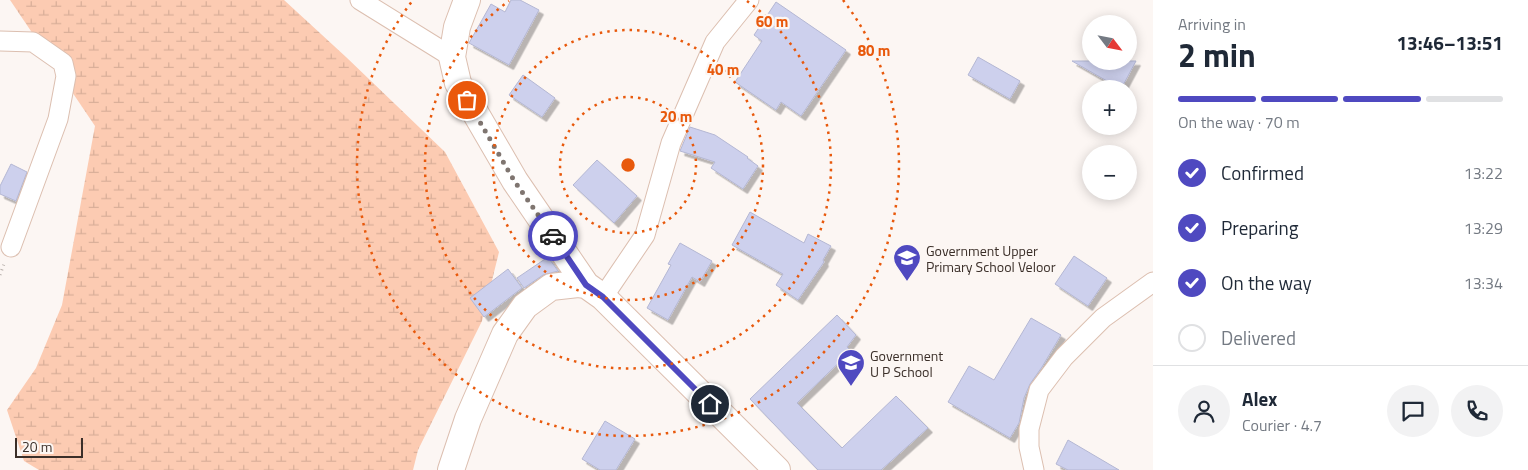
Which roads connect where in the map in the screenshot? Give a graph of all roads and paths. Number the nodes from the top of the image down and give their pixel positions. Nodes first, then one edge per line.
1 (360, 0) edge
2 (467, 0) edge
3 (749, 0) edge
4 (0, 41) edge
5 (452, 58) junction
6 (11, 247) dead end
7 (1153, 282) edge
8 (595, 291) junction
9 (451, 470) edge
10 (777, 470) edge
11 (1034, 470) edge

1 - 5 street
2 - 5 street
3 - 8 street
4 - 6 street
5 - 8 street
7 - 11 street
8 - 9 street
8 - 10 street

